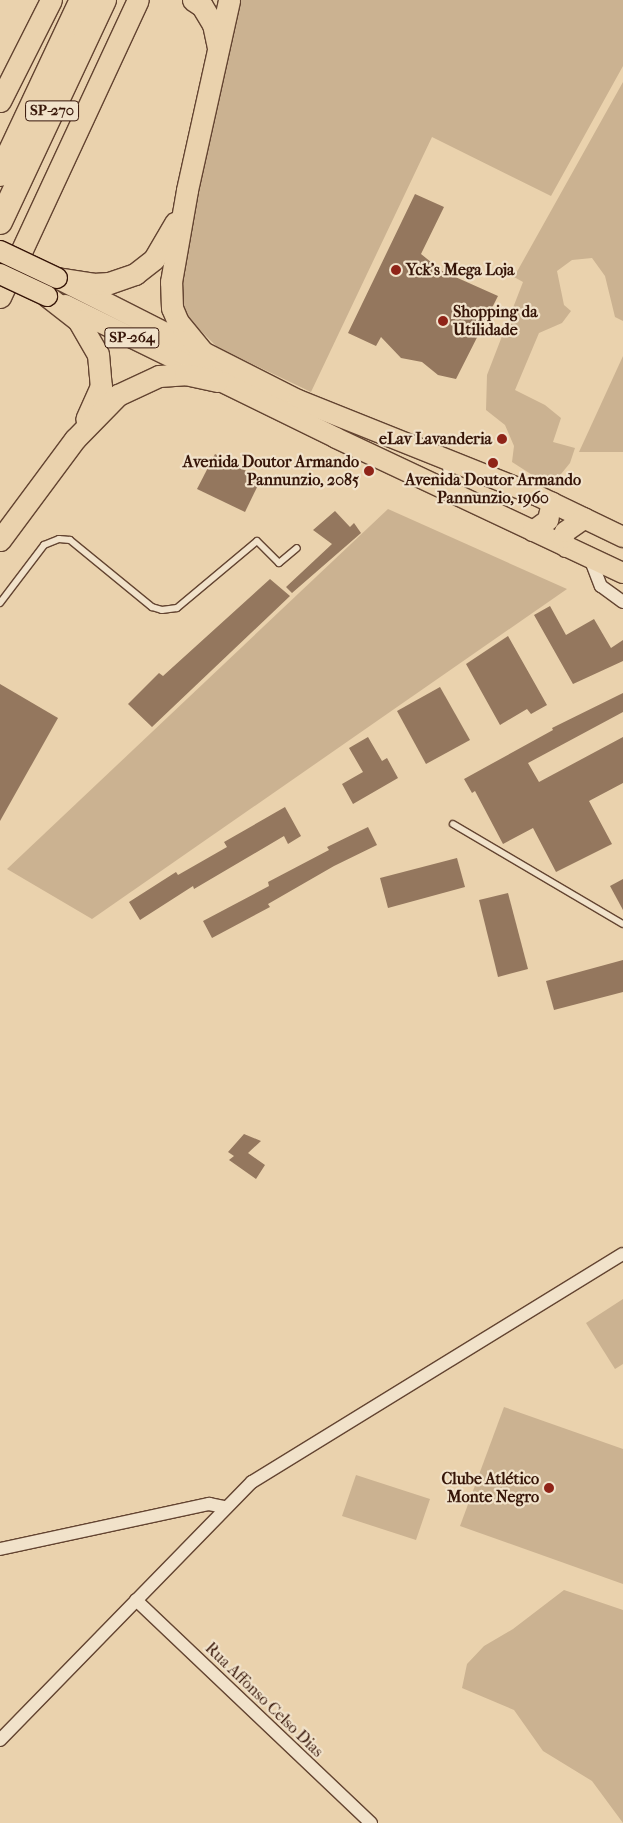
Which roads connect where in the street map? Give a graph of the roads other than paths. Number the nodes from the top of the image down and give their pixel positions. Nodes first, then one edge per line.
1 (46, 0) edge
2 (50, 0) edge
3 (82, 0) edge
4 (104, 0) edge
5 (193, 0) edge
6 (229, 0) edge
7 (140, 4) edge
8 (39, 23) junction
9 (219, 50) junction
10 (0, 101) edge
11 (0, 174) edge
12 (187, 190) junction
13 (0, 222) edge
14 (0, 251) edge
15 (0, 274) edge
16 (52, 287) junction
17 (0, 297) edge
18 (206, 356) junction
19 (217, 381) junction
20 (75, 439) junction
21 (446, 460) junction
22 (447, 488) junction
23 (552, 502) junction
24 (585, 518) junction
25 (533, 531) junction
26 (623, 537) edge
27 (0, 540) edge
28 (566, 547) junction
29 (297, 548) dead end
30 (590, 558) junction
31 (623, 573) edge
32 (623, 602) edge
33 (0, 603) edge
34 (453, 824) dead end
35 (623, 924) edge
36 (623, 1254) edge
37 (225, 1507) junction
38 (0, 1549) edge
39 (136, 1600) junction
40 (0, 1740) edge
41 (371, 1823) edge

1 - 8 highway
2 - 8 highway, SP-270
3 - 11 highway, SP-270
4 - 13 highway, SP-270
5 - 9 highway
6 - 9 highway
7 - 17 highway, SP-270
8 - 10 highway, SP-270
9 - 12 highway
12 - 16 highway
12 - 18 highway
14 - 16 main road, SP-264, bridge
15 - 16 main road, SP-264, bridge
16 - 18 main road, SP-264
16 - 19 main road, SP-264
16 - 20 highway
18 - 21 main road
19 - 20 highway
19 - 22 main road
20 - 27 highway
21 - 22 lane
21 - 23 main road
22 - 25 main road
23 - 24 main road
23 - 25 main road
24 - 26 main road
24 - 28 main road
25 - 28 main road
28 - 30 main road
29 - 33 lane
30 - 31 main road
30 - 32 street
34 - 35 lane
36 - 37 street
37 - 38 street
37 - 39 street
39 - 40 street
39 - 41 street, Rua Affonso Celso Dias

